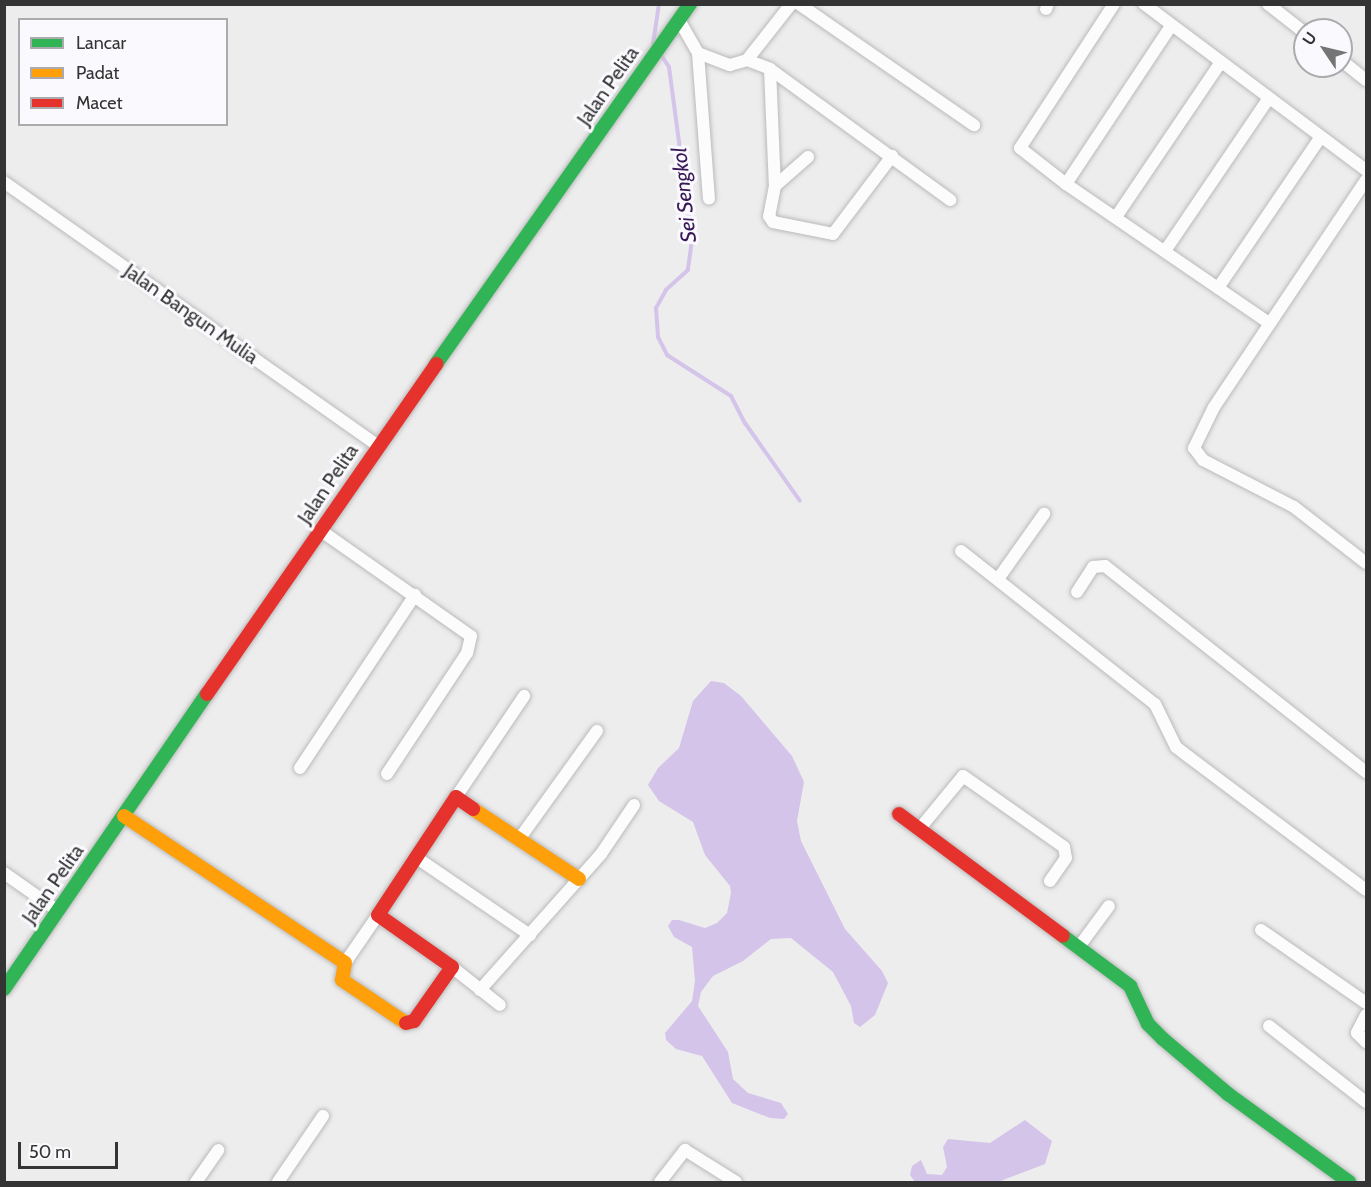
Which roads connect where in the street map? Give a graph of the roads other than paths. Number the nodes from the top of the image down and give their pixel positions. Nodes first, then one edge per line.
1 (690, 4) edge
2 (790, 4) edge
3 (799, 4) edge
4 (1114, 4) edge
5 (1144, 4) edge
6 (1268, 4) edge
7 (679, 20) junction
8 (1293, 24) edge
9 (1171, 26) junction
10 (698, 53) junction
11 (747, 60) junction
12 (1221, 62) junction
13 (770, 69) junction
14 (1353, 70) edge
15 (1366, 80) edge
16 (1269, 98) junction
17 (974, 125) dead end
18 (1320, 138) junction
19 (892, 156) junction
20 (808, 157) dead end
21 (1366, 170) edge
22 (1366, 180) edge
23 (4, 182) edge
24 (1066, 184) junction
25 (775, 186) junction
26 (709, 199) dead end
27 (950, 200) dead end
28 (1116, 218) junction
29 (1165, 251) junction
30 (1218, 288) junction
31 (1269, 323) junction
32 (378, 446) junction
33 (1044, 514) dead end
34 (320, 530) junction
35 (961, 551) dead end
36 (1366, 563) edge
37 (998, 579) junction
38 (1077, 592) dead end
39 (415, 595) junction
40 (524, 696) dead end
41 (597, 731) dead end
42 (300, 768) dead end
43 (1366, 772) edge
44 (387, 774) dead end
45 (456, 797) junction
46 (634, 805) dead end
47 (899, 814) dead end
48 (124, 816) junction
49 (921, 827) junction
50 (520, 838) junction
51 (417, 858) junction
52 (4, 873) edge
53 (579, 879) junction
54 (1050, 880) dead end
55 (1366, 890) edge
56 (1109, 906) dead end
57 (58, 911) junction
58 (378, 915) junction
59 (1262, 930) dead end
60 (530, 935) junction
61 (1078, 948) junction
62 (345, 963) junction
63 (452, 967) junction
64 (4, 989) edge
65 (480, 990) junction
66 (1366, 1003) edge
67 (500, 1005) dead end
68 (1366, 1015) edge
69 (1269, 1026) dead end
70 (1366, 1042) edge
71 (1366, 1102) edge
72 (323, 1116) dead end
73 (218, 1150) dead end
74 (196, 1182) edge
75 (278, 1182) edge
76 (660, 1182) edge
77 (736, 1182) edge
78 (1349, 1182) edge

1 - 7 street, Jalan Pelita
2 - 11 street
3 - 17 street
4 - 24 street
5 - 9 street
6 - 8 street
7 - 10 street
7 - 32 street, Jalan Pelita
9 - 12 street
9 - 24 street
10 - 11 street
10 - 26 street
11 - 13 street
12 - 16 street
12 - 28 street
13 - 19 street
13 - 25 street
14 - 15 street
16 - 18 street
16 - 29 street
18 - 21 street
18 - 30 street
19 - 25 street
19 - 27 street
20 - 25 street
22 - 31 street
23 - 32 street, Jalan Bangun Mulia
24 - 28 street
28 - 29 street
29 - 30 street
30 - 31 street
31 - 36 street
32 - 34 street, Jalan Pelita
33 - 37 street
34 - 39 street
34 - 48 street, Jalan Pelita
35 - 37 street
37 - 55 street
38 - 43 street
39 - 42 street
39 - 44 street
40 - 45 street
41 - 50 street
45 - 50 street
45 - 51 street
46 - 53 street
47 - 49 street
48 - 57 street, Jalan Pelita
48 - 62 street
49 - 54 street
49 - 61 street
50 - 53 street
51 - 58 street
51 - 60 street
52 - 57 street
53 - 60 street
56 - 61 street
57 - 64 street, Jalan Pelita
58 - 62 street
58 - 63 street
59 - 66 street
60 - 65 street
61 - 78 street
62 - 63 street
63 - 65 street
65 - 67 street
68 - 70 street
69 - 71 street
72 - 75 street
73 - 74 street
76 - 77 street

